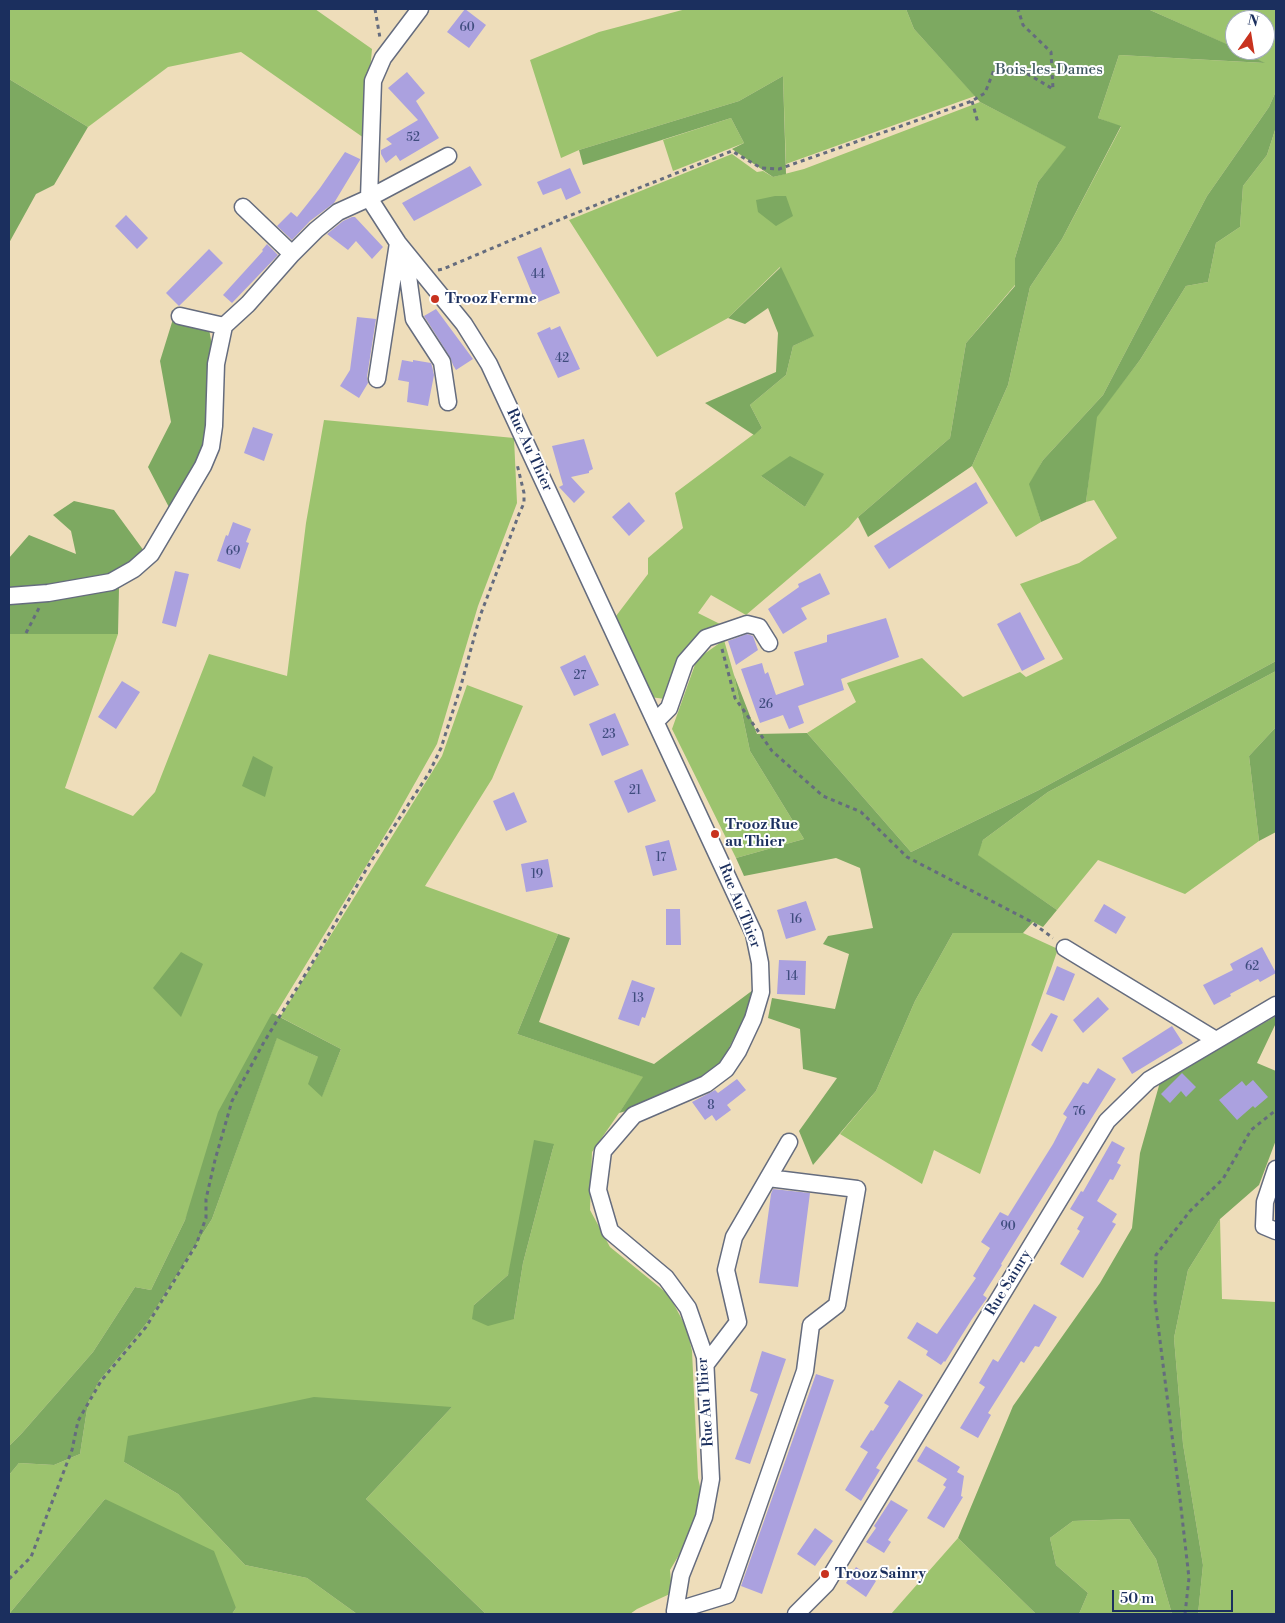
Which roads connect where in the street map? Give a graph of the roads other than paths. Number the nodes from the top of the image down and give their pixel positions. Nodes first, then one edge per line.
1 (420, 9) edge
2 (448, 156) dead end
3 (369, 198) junction
4 (243, 207) dead end
5 (398, 243) junction
6 (292, 254) junction
7 (416, 266) junction
8 (180, 316) dead end
9 (224, 326) junction
10 (377, 379) dead end
11 (448, 402) dead end
12 (9, 596) edge
13 (770, 643) dead end
14 (656, 722) junction
15 (1065, 948) road end
16 (1276, 1006) edge
17 (1216, 1040) junction
18 (789, 1142) dead end
19 (1276, 1169) edge
20 (768, 1178) junction
21 (1276, 1232) edge
22 (706, 1364) junction
23 (675, 1613) edge
24 (796, 1614) edge

1 - 3 street
2 - 3 street
3 - 5 street, Rue Au Thier
3 - 6 street
4 - 6 street
5 - 7 street, Rue Au Thier
5 - 10 street
6 - 9 street
7 - 11 street
7 - 14 street, Rue Au Thier
8 - 9 street
9 - 12 street
13 - 14 street
14 - 22 street, Rue Au Thier
15 - 17 street
16 - 17 street, Rue Sainry
17 - 24 street, Rue Sainry
18 - 20 street
19 - 21 street
20 - 22 street
20 - 23 street
22 - 23 street, Rue Au Thier

